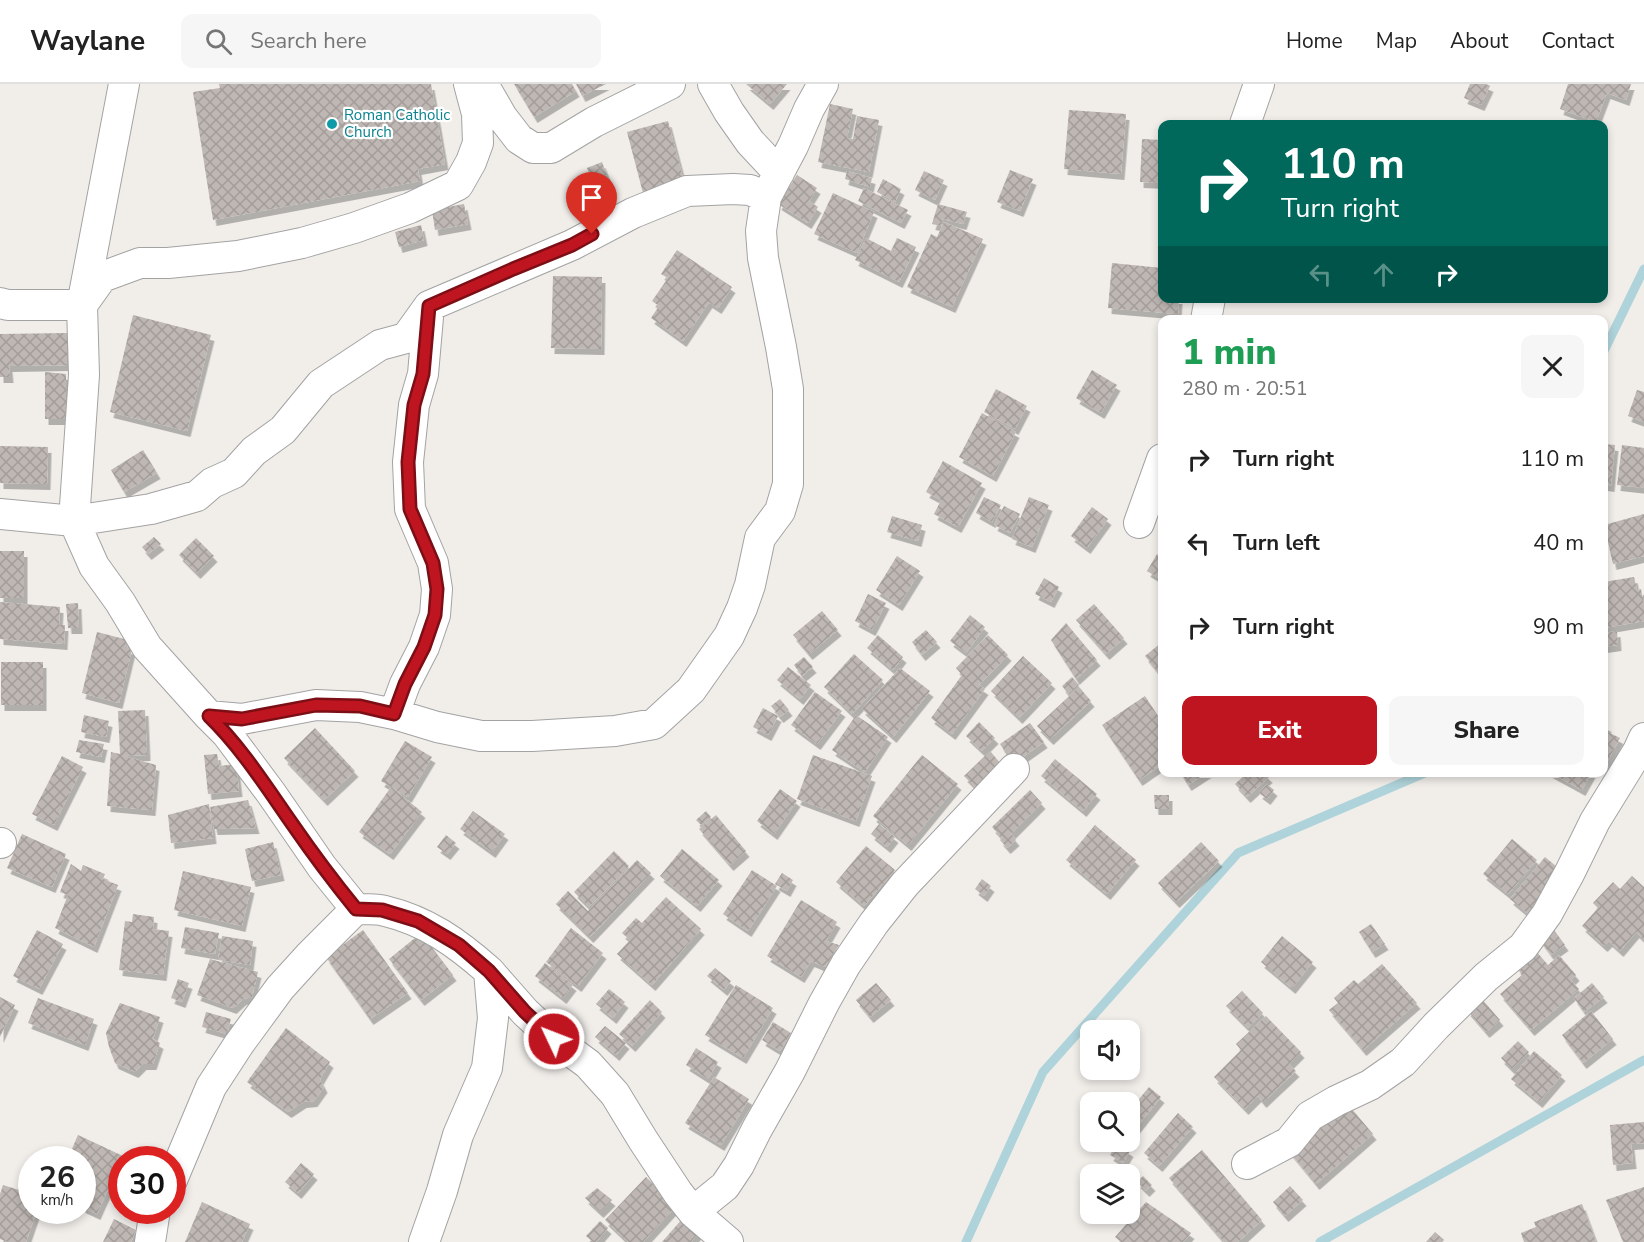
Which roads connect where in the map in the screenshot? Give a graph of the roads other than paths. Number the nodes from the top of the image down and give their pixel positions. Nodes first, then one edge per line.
1 (124, 84) edge
2 (469, 84) edge
3 (483, 84) edge
4 (670, 84) edge
5 (713, 84) edge
6 (824, 84) edge
7 (1259, 84) edge
8 (1246, 120) edge
9 (772, 185) junction
10 (82, 305) junction
11 (3, 306) edge
12 (429, 306) junction
13 (1158, 470) edge
14 (0, 514) edge
15 (74, 521) junction
16 (1139, 523) dead end
17 (394, 714) junction
18 (209, 716) junction
19 (1644, 738) edge
20 (1014, 769) dead end
21 (356, 909) junction
22 (489, 971) junction
23 (186, 1147) edge
24 (1247, 1164) dead end
25 (693, 1212) junction
26 (153, 1224) edge
27 (150, 1242) edge
28 (424, 1242) edge
29 (728, 1242) edge

1 - 10 street
2 - 10 street
3 - 4 street
5 - 9 street
6 - 9 street
7 - 8 street
9 - 12 street
9 - 17 street
10 - 11 street
10 - 15 street
12 - 15 street
12 - 17 street
13 - 16 street
14 - 15 street
15 - 18 street
17 - 18 street
18 - 21 street
19 - 24 street
20 - 25 street
21 - 22 street
21 - 23 street
22 - 25 street
22 - 28 street
25 - 29 street
26 - 27 street

